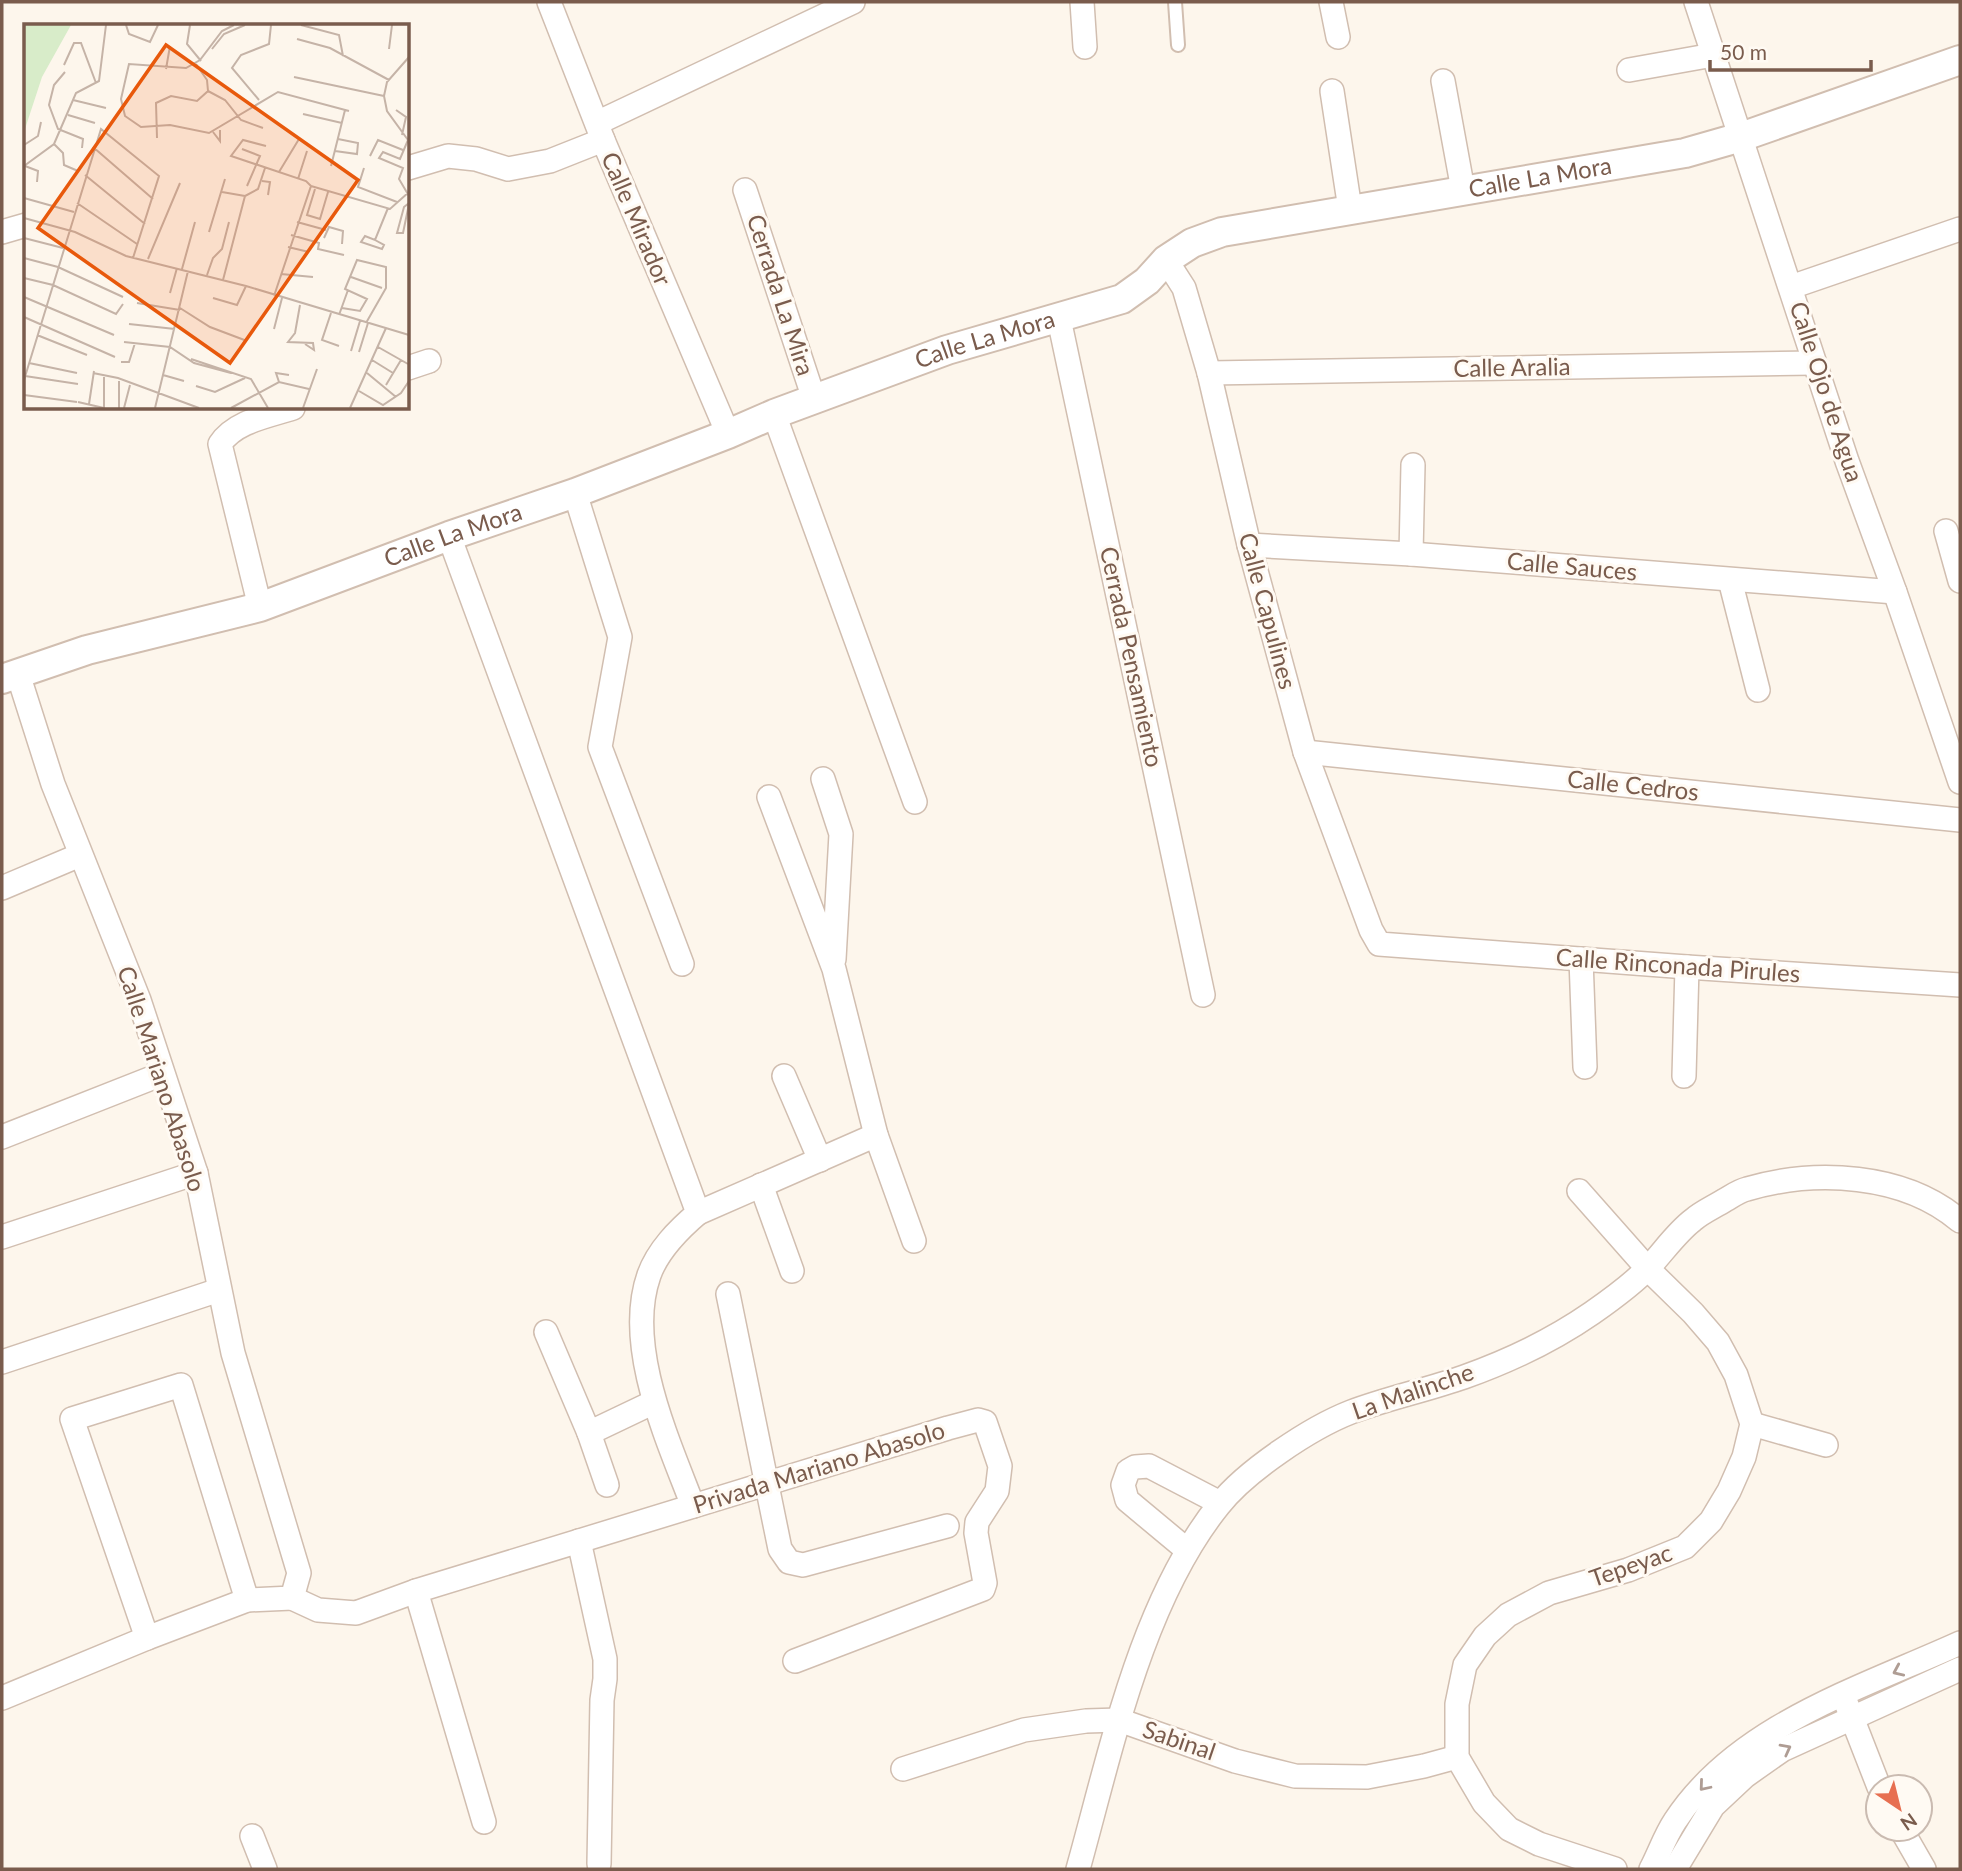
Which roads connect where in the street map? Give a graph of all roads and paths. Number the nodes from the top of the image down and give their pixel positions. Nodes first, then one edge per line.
1 (549, 2) edge
2 (853, 2) edge
3 (1082, 2) edge
4 (1175, 2) edge
5 (1331, 2) edge
6 (1696, 2) edge
7 (1338, 37) dead end
8 (1178, 45) dead end
9 (1084, 47) dead end
10 (1713, 55) junction
11 (1960, 60) edge
12 (1629, 70) dead end
13 (1443, 81) dead end
14 (1332, 91) dead end
15 (600, 131) junction
16 (1741, 137) junction
17 (410, 167) edge
18 (745, 190) dead end
19 (1463, 190) junction
20 (1350, 209) junction
21 (24, 226) edge
22 (1960, 229) edge
23 (2, 232) edge
24 (1166, 260) junction
25 (1791, 287) junction
26 (1059, 319) junction
27 (1814, 363) junction
28 (1209, 373) junction
29 (814, 399) junction
30 (287, 410) edge
31 (774, 414) junction
32 (728, 435) junction
33 (1413, 465) dead end
34 (575, 493) junction
35 (1946, 531) dead end
36 (449, 536) junction
37 (1249, 545) junction
38 (1410, 554) junction
39 (1730, 580) junction
40 (1960, 581) edge
41 (1895, 592) junction
42 (260, 607) junction
43 (10, 676) edge
44 (1758, 690) dead end
45 (1306, 752) junction
46 (823, 779) dead end
47 (1960, 782) edge
48 (769, 797) dead end
49 (915, 802) dead end
50 (1960, 820) edge
51 (80, 855) junction
52 (2, 888) edge
53 (1395, 946) joint
54 (1581, 959) junction
55 (682, 964) dead end
56 (1688, 967) junction
57 (834, 969) junction
58 (1960, 985) edge
59 (1203, 995) dead end
60 (1585, 1067) dead end
61 (162, 1074) junction
62 (784, 1076) dead end
63 (1684, 1076) dead end
64 (876, 1135) junction
65 (2, 1137) edge
66 (820, 1160) junction
67 (195, 1172) junction
68 (761, 1185) junction
69 (1579, 1191) dead end
70 (698, 1213) junction
71 (1960, 1221) edge
72 (2, 1237) edge
73 (914, 1241) dead end
74 (1648, 1269) junction
75 (792, 1271) dead end
76 (219, 1290) junction
77 (728, 1294) dead end
78 (546, 1332) dead end
79 (2, 1362) edge
80 (654, 1402) junction
81 (1752, 1424) junction
82 (589, 1433) junction
83 (1826, 1445) dead end
84 (766, 1484) junction
85 (607, 1485) dead end
86 (1220, 1503) junction
87 (693, 1506) junction
88 (947, 1525) dead end
89 (579, 1541) junction
90 (1187, 1550) junction
91 (416, 1591) junction
92 (292, 1598) junction
93 (247, 1600) junction
94 (147, 1638) junction
95 (1960, 1643) edge
96 (795, 1661) dead end
97 (1960, 1669) edge
98 (1844, 1695) junction
99 (2, 1698) edge
100 (1852, 1718) junction
101 (1119, 1720) junction
102 (1457, 1757) junction
103 (903, 1769) dead end
104 (1874, 1773) edge
105 (484, 1822) dead end
106 (252, 1836) dead end
107 (1910, 1843) edge
108 (599, 1864) dead end
109 (265, 1869) edge
110 (1078, 1869) edge
111 (1615, 1869) edge
112 (1651, 1869) edge
113 (1675, 1869) edge
114 (1924, 1869) edge

1 - 15 street, Calle Mirador
2 - 15 street
3 - 9 street
4 - 8 lane
5 - 7 street
6 - 10 street, Calle Ojo de Agua
10 - 12 street
10 - 16 street, Calle Ojo de Agua
11 - 16 street, Calle La Mora
13 - 19 street
14 - 20 street
15 - 17 street
15 - 32 street, Calle Mirador
16 - 19 street, Calle La Mora
16 - 25 street, Calle Ojo de Agua
18 - 29 street, Cerrada La Mira
19 - 20 street, Calle La Mora
20 - 24 street, Calle La Mora
21 - 23 street
22 - 25 street
24 - 26 street, Calle La Mora
24 - 28 street, Calle Capulines
25 - 27 street, Calle Ojo de Agua
26 - 29 street, Calle La Mora
26 - 59 street, Cerrada Pensamiento
27 - 28 street, Calle Aralia
27 - 41 street, Calle Ojo de Agua
28 - 37 street, Calle Capulines
29 - 31 street, Calle La Mora
30 - 42 street
31 - 32 street, Calle La Mora
31 - 49 street
32 - 34 street, Calle La Mora
33 - 38 street
34 - 36 street, Calle La Mora
34 - 55 street
35 - 40 street
36 - 42 street, Calle La Mora
36 - 70 street
37 - 38 street, Calle Sauces
37 - 45 street, Calle Capulines
38 - 39 street, Calle Sauces
39 - 41 street, Calle Sauces
39 - 44 street
41 - 47 street, Calle Ojo de Agua
42 - 43 street, Calle La Mora
43 - 51 street, Calle Mariano Abasolo
45 - 50 street, Calle Cedros
45 - 53 street, Calle Capulines
46 - 57 street
48 - 57 street
51 - 52 street
51 - 61 street, Calle Mariano Abasolo
53 - 54 street, Calle Rinconada Pirules
54 - 56 street, Calle Rinconada Pirules
54 - 60 street
56 - 58 street, Calle Rinconada Pirules
56 - 63 street
57 - 64 street
61 - 65 street
61 - 67 street, Calle Mariano Abasolo
62 - 66 street
64 - 66 street
64 - 73 street
66 - 68 street
67 - 72 street
67 - 76 street, Calle Mariano Abasolo
68 - 70 street
68 - 75 street
69 - 74 street
70 - 80 street
71 - 74 street, La Malinche
74 - 81 street
74 - 86 street, La Malinche
76 - 79 street
76 - 92 street, Calle Mariano Abasolo
77 - 84 street
78 - 82 street
80 - 82 street
80 - 87 street
81 - 83 street
81 - 102 street, Tepeyac
82 - 85 street
84 - 87 street, Privada Mariano Abasolo
84 - 88 street
84 - 96 street, Privada Mariano Abasolo
86 - 90 street, La Malinche
86 - 90 street
87 - 89 street, Privada Mariano Abasolo
89 - 91 street, Privada Mariano Abasolo
89 - 108 street
90 - 101 street, La Malinche
91 - 92 street, Privada Mariano Abasolo
91 - 105 street
92 - 93 street
93 - 94 street
93 - 94 street
94 - 99 street
95 -> 98 street
97 - 100 street
98 - 100 street
98 -> 112 street
100 - 104 street
113 -> 100 street
101 - 102 street, Sabinal
101 - 103 street, Sabinal
101 - 110 street, La Malinche
102 - 111 street
106 - 109 street
107 - 114 street

